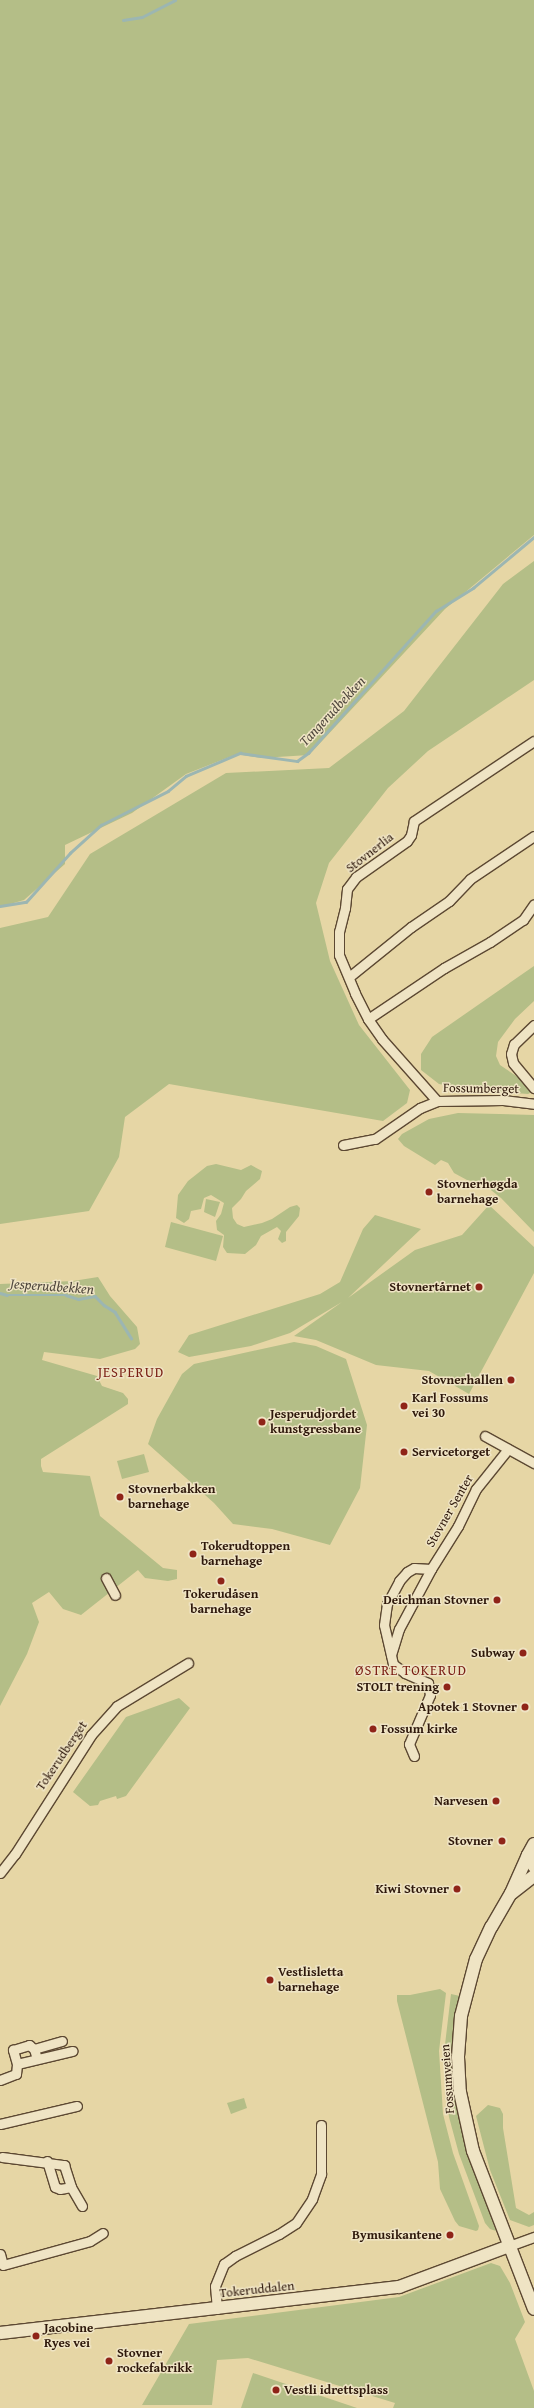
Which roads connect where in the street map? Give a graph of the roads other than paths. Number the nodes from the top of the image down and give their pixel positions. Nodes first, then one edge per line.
1 (534, 741) edge
2 (534, 836) edge
3 (534, 904) edge
4 (348, 977) junction
5 (368, 1019) junction
6 (534, 1025) edge
7 (534, 1088) edge
8 (437, 1101) junction
9 (534, 1104) edge
10 (343, 1145) dead end
11 (485, 1436) dead end
12 (508, 1449) junction
13 (534, 1463) edge
14 (431, 1569) junction
15 (106, 1578) dead end
16 (115, 1595) dead end
17 (390, 1656) junction
18 (188, 1663) dead end
19 (414, 1756) dead end
20 (534, 1844) edge
21 (528, 1855) junction
22 (534, 1867) edge
23 (0, 1873) edge
24 (534, 1876) edge
25 (511, 1893) junction
26 (62, 2041) dead end
27 (34, 2049) junction
28 (72, 2051) dead end
29 (37, 2059) junction
30 (17, 2064) junction
31 (0, 2080) edge
32 (77, 2106) dead end
33 (0, 2124) edge
34 (321, 2125) dead end
35 (2, 2157) dead end
36 (47, 2161) junction
37 (71, 2187) junction
38 (82, 2206) dead end
39 (103, 2233) dead end
40 (534, 2237) edge
41 (509, 2246) junction
42 (0, 2254) edge
43 (217, 2309) junction
44 (534, 2309) edge
45 (0, 2333) edge

1 - 4 street, Stovnerlia
2 - 4 street
3 - 5 street
4 - 5 street, Stovnerlia
5 - 8 street, Stovnerlia
6 - 7 street, Fossumberget
8 - 9 street, Fossumberget
8 - 10 street, Fossumberget
11 - 12 street
12 - 13 street
12 - 14 street, Stovner Senter
14 - 17 street, Stovner Senter
14 - 17 street
15 - 16 street
17 - 19 street
18 - 23 street, Tokerudberget
20 - 21 street, Fossumveien
21 - 22 street
21 - 25 street, Fossumveien
24 - 25 street, Fossumveien
25 - 41 street, Fossumveien
26 - 27 street
27 - 29 street
27 - 30 street
28 - 29 street
29 - 30 street
30 - 31 street
32 - 33 street
34 - 43 street
35 - 36 street
36 - 37 street
36 - 37 street
37 - 38 street
39 - 42 street
40 - 41 street
41 - 43 street, Tokeruddalen
41 - 44 street, Fossumveien
43 - 45 street, Tokeruddalen

